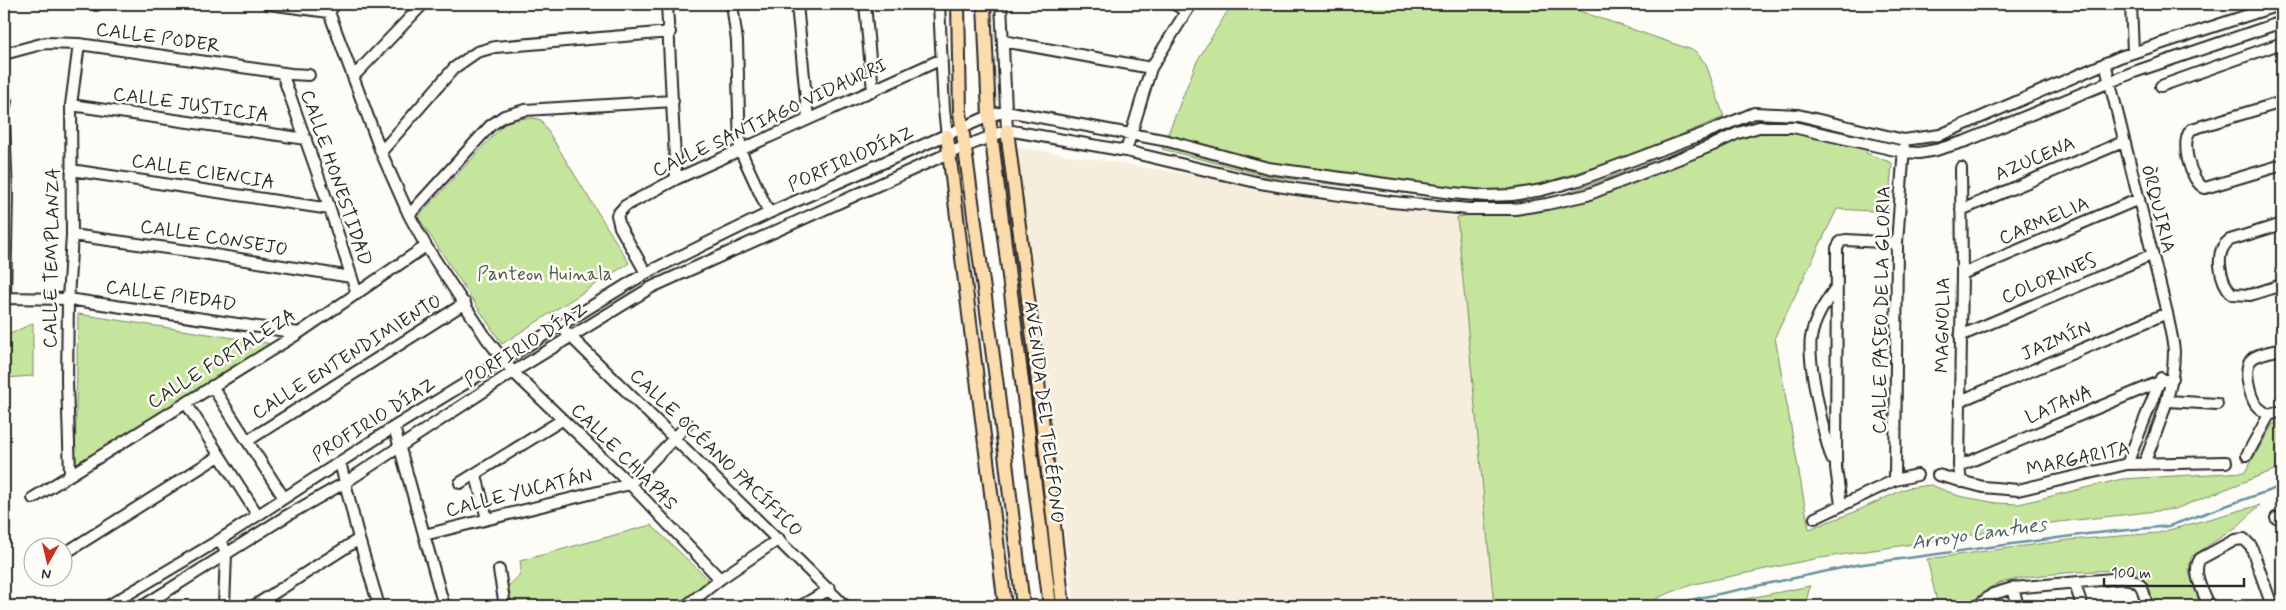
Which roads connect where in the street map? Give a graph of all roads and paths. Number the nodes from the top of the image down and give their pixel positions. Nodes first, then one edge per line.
1 (268, 4) edge
2 (423, 4) edge
3 (667, 4) edge
4 (732, 4) edge
5 (797, 4) edge
6 (865, 4) edge
7 (939, 4) edge
8 (958, 4) edge
9 (984, 4) edge
10 (1001, 4) edge
11 (1175, 4) edge
12 (2131, 4) edge
13 (2282, 4) edge
14 (330, 6) edge
15 (1188, 7) edge
16 (2282, 22) edge
17 (670, 32) junction
18 (1003, 41) junction
19 (2282, 43) edge
20 (79, 44) junction
21 (2133, 52) junction
22 (4, 54) edge
23 (942, 59) junction
24 (2105, 64) junction
25 (1151, 68) junction
26 (282, 73) junction
27 (309, 75) dead end
28 (353, 77) junction
29 (2108, 83) junction
30 (2161, 86) dead end
31 (873, 90) junction
32 (6, 101) dead end
33 (673, 101) junction
34 (2282, 102) edge
35 (71, 105) junction
36 (1006, 111) junction
37 (4, 112) edge
38 (989, 116) junction
39 (808, 119) junction
40 (4, 120) edge
41 (1961, 126) junction
42 (962, 129) junction
43 (1007, 130) junction
44 (1131, 134) junction
45 (947, 136) junction
46 (992, 136) junction
47 (306, 139) junction
48 (1904, 140) junction
49 (1966, 141) junction
50 (2123, 142) junction
51 (964, 147) junction
52 (740, 150) junction
53 (1126, 151) junction
54 (381, 152) junction
55 (1904, 152) junction
56 (949, 153) junction
57 (2282, 165) edge
58 (1961, 168) dead end
59 (71, 170) junction
60 (676, 180) junction
61 (2139, 199) junction
62 (330, 209) junction
63 (1961, 210) junction
64 (769, 214) junction
65 (409, 215) junction
66 (2282, 224) edge
67 (72, 235) junction
68 (1897, 242) junction
69 (426, 246) junction
70 (2151, 255) junction
71 (646, 272) junction
72 (1962, 274) junction
73 (351, 277) junction
74 (2282, 285) edge
75 (1836, 286) junction
76 (357, 294) junction
77 (4, 298) edge
78 (68, 299) junction
79 (465, 303) junction
80 (2167, 313) junction
81 (561, 326) junction
82 (299, 333) junction
83 (571, 336) junction
84 (1960, 336) junction
85 (1018, 346) junction
86 (1034, 346) junction
87 (2282, 349) edge
88 (503, 361) junction
89 (2172, 364) junction
90 (513, 372) junction
91 (2173, 378) junction
92 (2159, 382) junction
93 (212, 386) junction
94 (1960, 401) junction
95 (2168, 401) junction
96 (186, 403) junction
97 (2217, 404) dead end
98 (2282, 411) edge
99 (2269, 415) junction
100 (562, 420) junction
101 (1001, 423) junction
102 (688, 424) dead end
103 (984, 426) junction
104 (394, 427) junction
105 (673, 438) junction
106 (247, 441) junction
107 (400, 446) junction
108 (2247, 455) dead end
109 (219, 456) junction
110 (340, 462) junction
111 (2226, 462) dead end
112 (2127, 464) junction
113 (2144, 464) junction
114 (1959, 466) junction
115 (1836, 468) junction
116 (70, 474) junction
117 (1917, 474) dead end
118 (1938, 475) dead end
119 (476, 476) junction
120 (1895, 480) junction
121 (346, 482) junction
122 (1962, 482) junction
123 (460, 483) dead end
124 (630, 484) junction
125 (33, 498) dead end
126 (284, 498) junction
127 (1841, 505) junction
128 (257, 514) junction
129 (1815, 518) dead end
130 (487, 519) junction
131 (424, 535) junction
132 (221, 539) junction
133 (359, 539) junction
134 (779, 539) junction
135 (72, 549) edge
136 (226, 554) junction
137 (499, 570) dead end
138 (720, 580) junction
139 (2075, 584) junction
140 (2013, 588) junction
141 (830, 589) junction
142 (155, 603) edge
143 (108, 606) edge
144 (143, 606) edge
145 (224, 606) edge
146 (254, 606) edge
147 (379, 606) edge
148 (444, 606) edge
149 (505, 606) edge
150 (686, 606) edge
151 (801, 606) edge
152 (845, 606) edge
153 (1005, 606) edge
154 (1023, 606) edge
155 (1050, 606) edge
156 (1063, 606) edge
157 (1978, 606) edge
158 (2018, 606) edge
159 (2082, 606) edge
160 (2147, 606) edge
161 (2209, 606) edge
162 (2272, 606) edge

1 - 14 street
2 - 28 street
3 - 17 street
4 - 52 street
5 - 39 street
6 - 31 street
7 - 23 street
8 - 42 main road
9 - 38 main road
10 - 18 street
11 - 15 street
12 - 21 street
13 - 21 street
14 - 28 street, CALLE CHIAPAS
15 - 25 street
16 - 29 street
17 - 33 street
17 - 54 street
18 - 25 street
18 - 36 street
19 - 30 street
20 - 22 street, CALLE PODER
20 - 26 street, CALLE PODER
20 - 35 street, CALLE TEMPLANZA
21 - 24 street
23 - 31 street, CALLE SANTIAGO VIDAURRI
23 - 45 street
24 - 29 street, ÒRQUIRIA
24 - 41 street
25 - 44 street
26 - 27 street, CALLE PODER
26 - 47 street, CALLE HONESTIDAD
28 - 54 street, CALLE CHIAPAS
29 - 49 street
29 - 50 street, ÒRQUIRIA
31 - 39 street, CALLE SANTIAGO VIDAURRI
32 - 37 street
33 - 60 street
33 - 65 street
34 - 57 street
35 - 47 street, CALLE JUSTICIA
35 - 59 street, CALLE TEMPLANZA
36 - 38 street, PORFIRIODÍAZ
36 - 43 street
36 - 44 street
38 - 42 street, PORFIRIODÍAZ
38 - 46 main road
39 - 52 street, CALLE SANTIAGO VIDAURRI
40 - 77 street
41 - 48 street
41 - 49 street
42 - 45 street, PORFIRIODÍAZ
42 - 51 main road
43 - 46 street, PORFIRIO DÍAZ
43 - 53 street
43 - 86 main road
44 - 48 street
44 - 53 street
45 - 56 main road
45 - 64 street, PORFIRIODÍAZ
46 - 51 street, PORFIRIO DÍAZ
46 - 85 main road, AVENIDA DEL TELÉFONO
47 - 62 street, CALLE HONESTIDAD
48 - 55 street, CALLE PASEO DE LA GLORIA
49 - 55 street
50 - 61 street, ÒRQUIRIA
50 - 63 street, AZUCENA
51 - 56 street, PORFIRIO DÍAZ
51 - 101 main road
52 - 60 street, CALLE SANTIAGO VIDAURRI
52 - 64 street
53 - 55 street
54 - 65 street, CALLE CHIAPAS
55 - 68 street, CALLE PASEO DE LA GLORIA
56 - 83 street, PORFIRIO DÍAZ
56 - 103 main road
58 - 63 street, MAGNOLIA
59 - 62 street, CALLE CIENCIA
59 - 67 street, CALLE TEMPLANZA
60 - 71 street, CALLE SANTIAGO VIDAURRI
61 - 70 street, ÒRQUIRIA
61 - 72 street, CARMELIA
62 - 73 street, CALLE HONESTIDAD
63 - 72 street, MAGNOLIA
64 - 71 street, PROFIRIO DÍAZ
65 - 69 street, CALLE CHIAPAS
66 - 74 street
67 - 73 street, CALLE CONSEJO
67 - 78 street, CALLE TEMPLANZA
68 - 75 street
68 - 120 street, CALLE PASEO DE LA GLORIA
69 - 76 street, CALLE FORTALEZA
69 - 79 street, CALLE CHIAPAS
70 - 80 street, ÒRQUIRIA
70 - 84 street, COLORINES
71 - 81 street, PROFIRIO DÍAZ
72 - 84 street, MAGNOLIA
73 - 76 street, CALLE HONESTIDAD
75 - 115 street
75 - 115 street
76 - 82 street, CALLE FORTALEZA
77 - 78 street, CALLE PIEDAD
78 - 82 street, CALLE PIEDAD
78 - 116 street, CALLE TEMPLANZA
79 - 88 street, CALLE CHIAPAS
79 - 106 street, CALLE ENTENDIMIENTO
80 - 89 street, ÒRQUIRIA
80 - 94 street, JAZMÍN
81 - 83 street, CALLE OCÉANO PACÍFICO
81 - 88 street, PROFIRIO DÍAZ
82 - 93 street, CALLE FORTALEZA
83 - 90 street, PORFIRIO DÍAZ
83 - 105 street, CALLE OCÉANO PACÍFICO
84 - 94 street, MAGNOLIA
85 - 86 main road
85 - 155 main road, AVENIDA DEL TELÉFONO
86 - 156 main road
87 - 99 street
88 - 90 street, CALLE CHIAPAS
88 - 104 street, PROFIRIO DÍAZ
89 - 91 street, ÒRQUIRIA
89 - 92 street
90 - 100 street, CALLE CHIAPAS
90 - 107 street, PORFIRIO DÍAZ
91 - 92 street, LATANA
91 - 95 street, ÒRQUIRIA
92 - 112 street
92 - 114 street, LATANA
93 - 96 street, CALLE FORTALEZA
93 - 106 street
94 - 114 street, MAGNOLIA
95 - 97 street
95 - 113 street, ÒRQUIRIA
96 - 109 street
96 - 116 street, CALLE FORTALEZA
98 - 99 street
99 - 108 street
100 - 119 street
100 - 124 street, CALLE CHIAPAS
101 - 103 main road
101 - 154 main road
102 - 105 street
103 - 153 main road
104 - 107 street
104 - 110 street, PROFIRIO DÍAZ
105 - 124 street
105 - 134 street, CALLE OCÉANO PACÍFICO
106 - 126 street
107 - 121 street, PORFIRIO DÍAZ
107 - 131 street
109 - 128 street
109 - 135 street
110 - 121 street
110 - 126 street, PROFIRIO DÍAZ
111 - 113 street, MARGARITA
112 - 113 street, MARGARITA
112 - 122 street, MARGARITA
114 - 122 street, MAGNOLIA
115 - 127 street
116 - 125 street, CALLE FORTALEZA
117 - 120 street
118 - 122 street, MARGARITA
119 - 123 street
119 - 130 street
120 - 127 street
121 - 133 street
121 - 136 street, PORFIRIO DÍAZ
124 - 130 street, CALLE YUCATÁN
124 - 138 street, CALLE CHIAPAS
126 - 128 street, PROFIRIO DÍAZ
127 - 129 street
128 - 132 street, PROFIRIO DÍAZ
130 - 131 street, CALLE YUCATÁN
131 - 148 street
132 - 136 street
132 - 143 street, PROFIRIO DÍAZ
133 - 146 street
133 - 147 street
134 - 138 street
134 - 141 street, CALLE OCÉANO PACÍFICO
136 - 142 street, PORFIRIO DÍAZ
136 - 145 street
137 - 149 street
138 - 150 street
139 - 140 street
139 - 159 street
139 - 160 street
140 - 157 street
140 - 158 street
141 - 151 street
141 - 152 street, CALLE OCÉANO PACÍFICO
142 - 144 street, PORFIRIO DÍAZ
161 - 162 street

